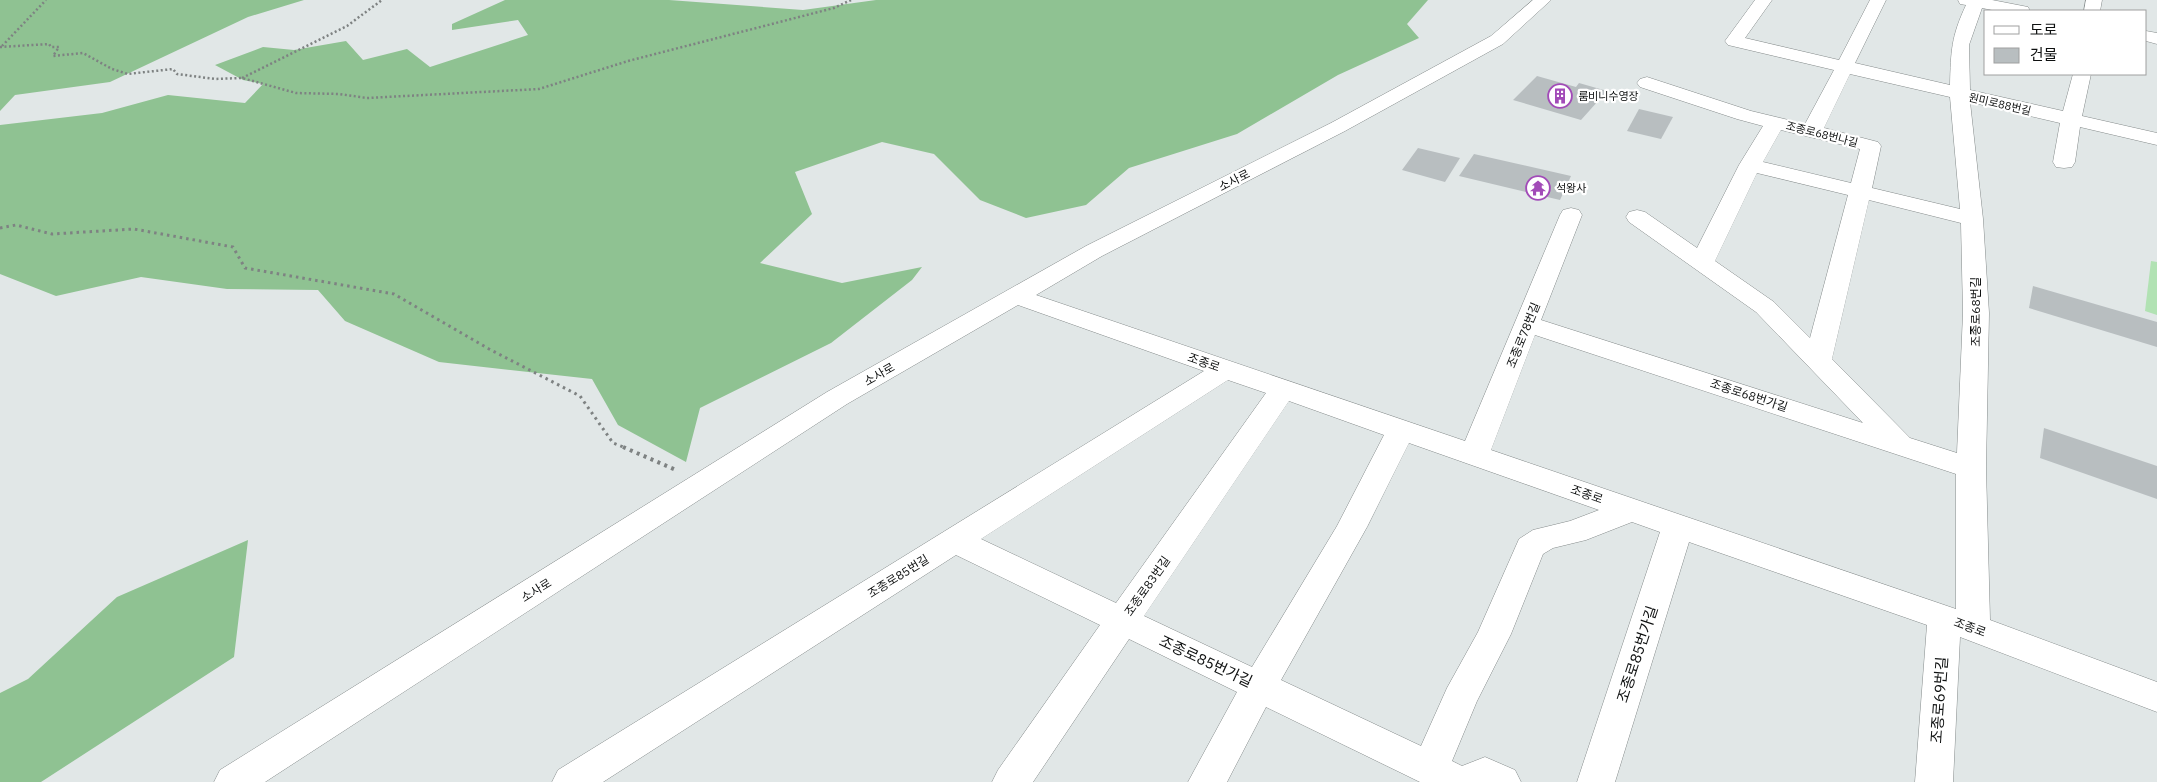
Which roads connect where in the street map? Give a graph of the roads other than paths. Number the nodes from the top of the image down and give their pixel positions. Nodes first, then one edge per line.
1 (1543, 0) edge
2 (1764, 0) edge
3 (1878, 0) edge
4 (1978, 0) edge
5 (2018, 10) edge
6 (1844, 67) junction
7 (2082, 75) edge
8 (1647, 83) dead end
9 (1960, 95) junction
10 (2071, 120) junction
11 (1775, 122) junction
12 (1812, 131) junction
13 (2157, 139) edge
14 (2064, 162) dead end
15 (1750, 165) junction
16 (1860, 192) junction
17 (1571, 215) dead end
18 (1637, 217) dead end
19 (1972, 219) junction
20 (1702, 263) junction
21 (1015, 296) junction
22 (1527, 324) junction
23 (1818, 360) junction
24 (1226, 369) junction
25 (1283, 389) junction
26 (1401, 430) junction
27 (1899, 443) junction
28 (1474, 455) junction
29 (1971, 468) junction
30 (1631, 510) junction
31 (1678, 526) junction
32 (954, 540) junction
33 (1122, 621) junction
34 (1958, 623) junction
35 (1259, 686) junction
36 (2157, 697) edge
37 (1444, 775) edge
38 (233, 782) edge
39 (570, 782) edge
40 (1011, 782) edge
41 (1207, 782) edge
42 (1465, 782) edge
43 (1502, 782) edge
44 (1596, 782) edge
45 (1934, 782) edge

1 - 21 street, 소사로
2 - 6 street, 원미로88번길
3 - 6 street
4 - 5 street
4 - 9 street, 조종로68번길
6 - 9 street, 원미로88번길
6 - 12 street
7 - 10 street
8 - 11 street
9 - 10 street, 원미로88번길
9 - 19 street, 조종로68번길
10 - 13 street, 원미로88번길
10 - 14 street
11 - 12 street, 조종로68번나길
11 - 15 street, 조종로68번나길
12 - 16 street, 조종로68번나길
15 - 16 street
15 - 20 street, 조종로68번나길
16 - 19 street
16 - 23 street, 조종로68번나길
17 - 22 street, 조종로78번길
18 - 20 street
19 - 29 street, 조종로68번길
20 - 23 street
21 - 24 street, 조종로
21 - 38 street, 소사로
22 - 27 street, 조종로68번가길
22 - 28 street, 조종로78번길
23 - 27 street
24 - 25 street, 조종로
24 - 32 street, 조종로85번길
25 - 26 street, 조종로
25 - 33 street, 조종로83번길
26 - 28 street, 조종로
26 - 35 street
27 - 29 street, 조종로68번가길
28 - 30 street, 조종로
29 - 34 street, 조종로68번길
30 - 31 street, 조종로
30 - 37 street
31 - 34 street, 조종로
31 - 44 street, 조종로85번가길
32 - 33 street, 조종로85번가길
32 - 39 street, 조종로85번길
33 - 35 street, 조종로85번가길
33 - 40 street, 조종로83번길
34 - 36 street, 조종로
34 - 45 street, 조종로69번길
35 - 37 street, 조종로85번가길
35 - 41 street
42 - 43 street

